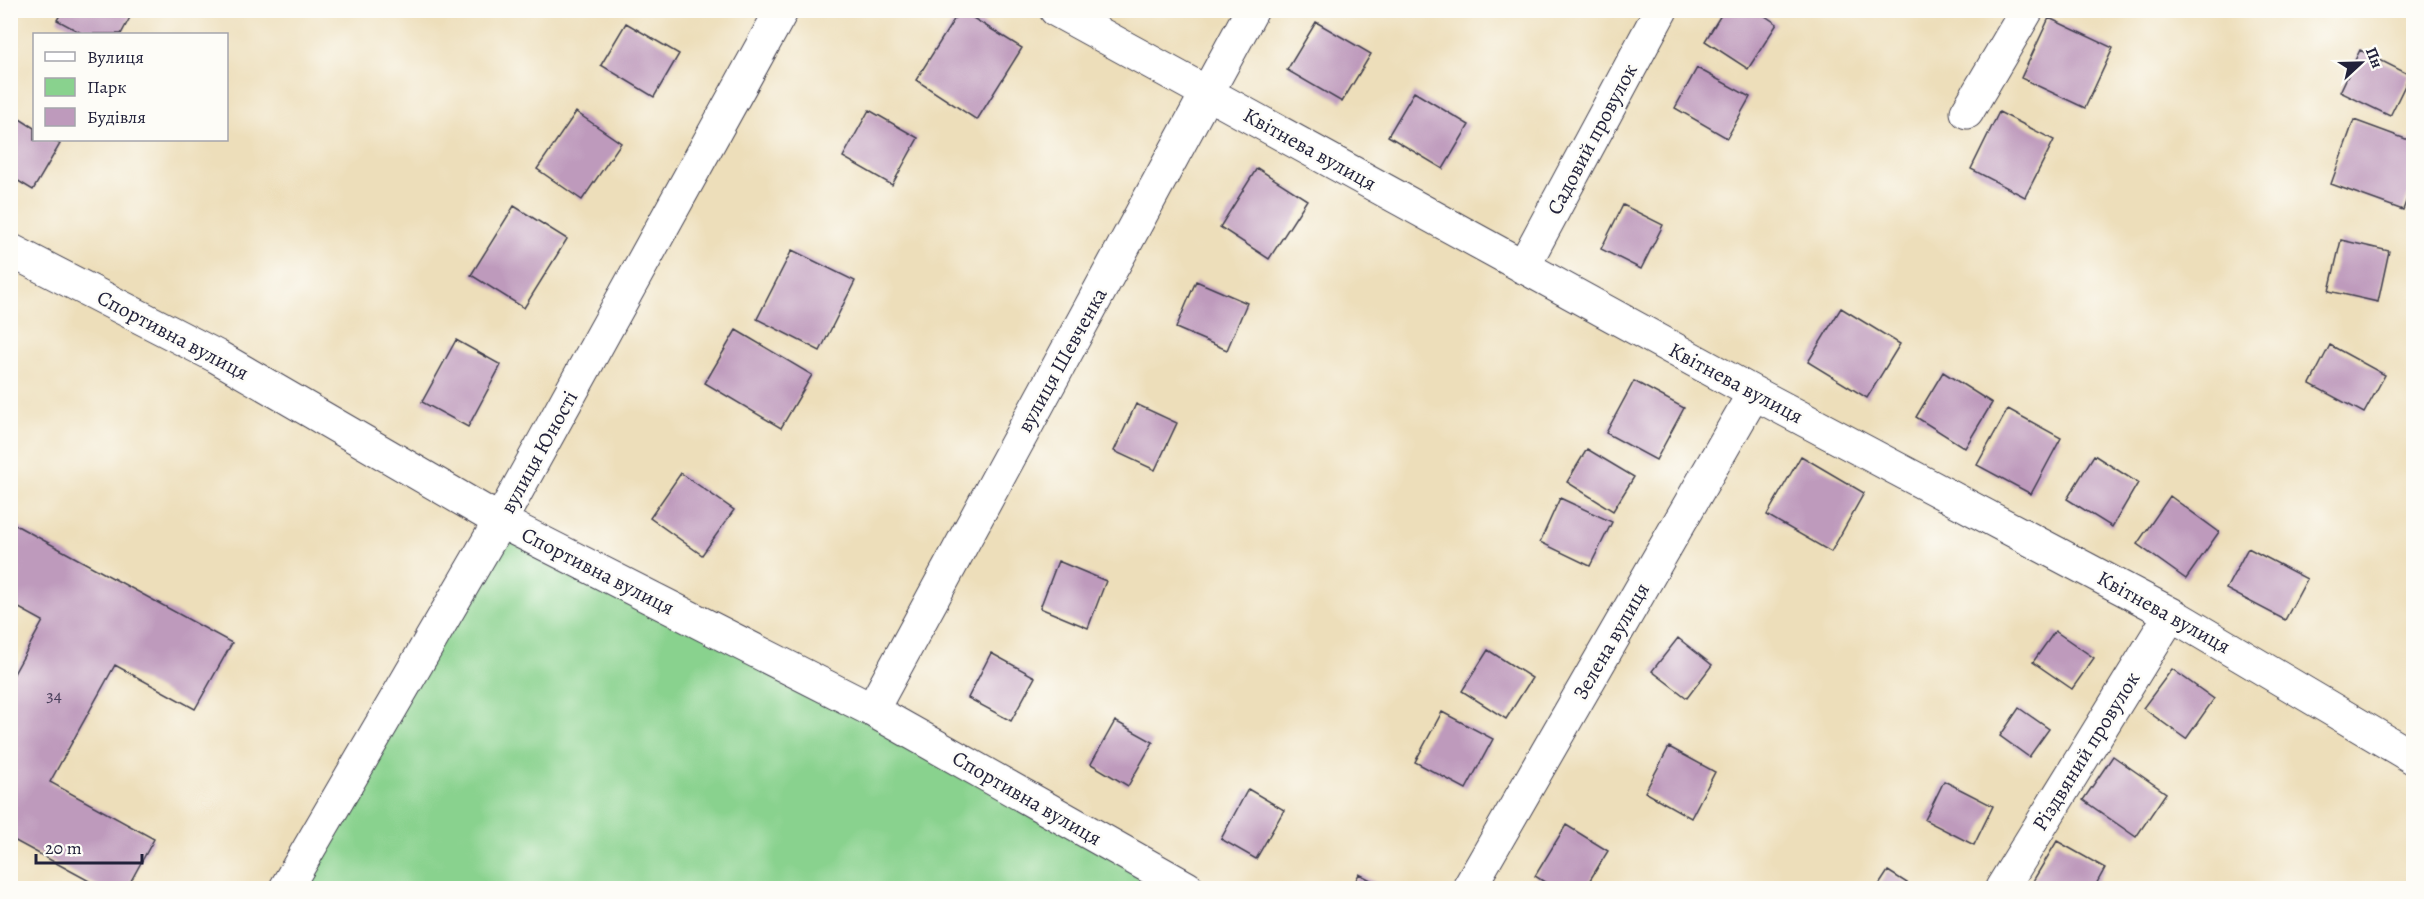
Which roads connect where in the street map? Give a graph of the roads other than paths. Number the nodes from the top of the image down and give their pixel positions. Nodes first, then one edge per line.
1 (782, 10) edge
2 (1056, 10) edge
3 (1252, 10) edge
4 (1661, 10) edge
5 (2027, 10) edge
6 (1208, 92) junction
7 (1967, 112) dead end
8 (10, 250) edge
9 (1523, 267) junction
10 (1754, 393) junction
11 (500, 521) junction
12 (2170, 614) junction
13 (872, 710) junction
14 (2414, 758) edge
15 (286, 888) edge
16 (1187, 888) edge
17 (1469, 888) edge
18 (2002, 888) edge

1 - 11 street, вулиця Юності
2 - 6 street, Квітнева вулиця
3 - 6 street, вулиця Шевченка
4 - 9 street, Садовий провулок
5 - 7 street
6 - 9 street, Квітнева вулиця
6 - 13 street, вулиця Шевченка
8 - 11 street, Спортивна вулиця
9 - 10 street, Квітнева вулиця
10 - 12 street, Квітнева вулиця
10 - 17 street, Зелена вулиця
11 - 13 street, Спортивна вулиця
11 - 15 street, вулиця Юності
12 - 14 street, Квітнева вулиця
12 - 18 street, Різдвяний провулок
13 - 16 street, Спортивна вулиця

